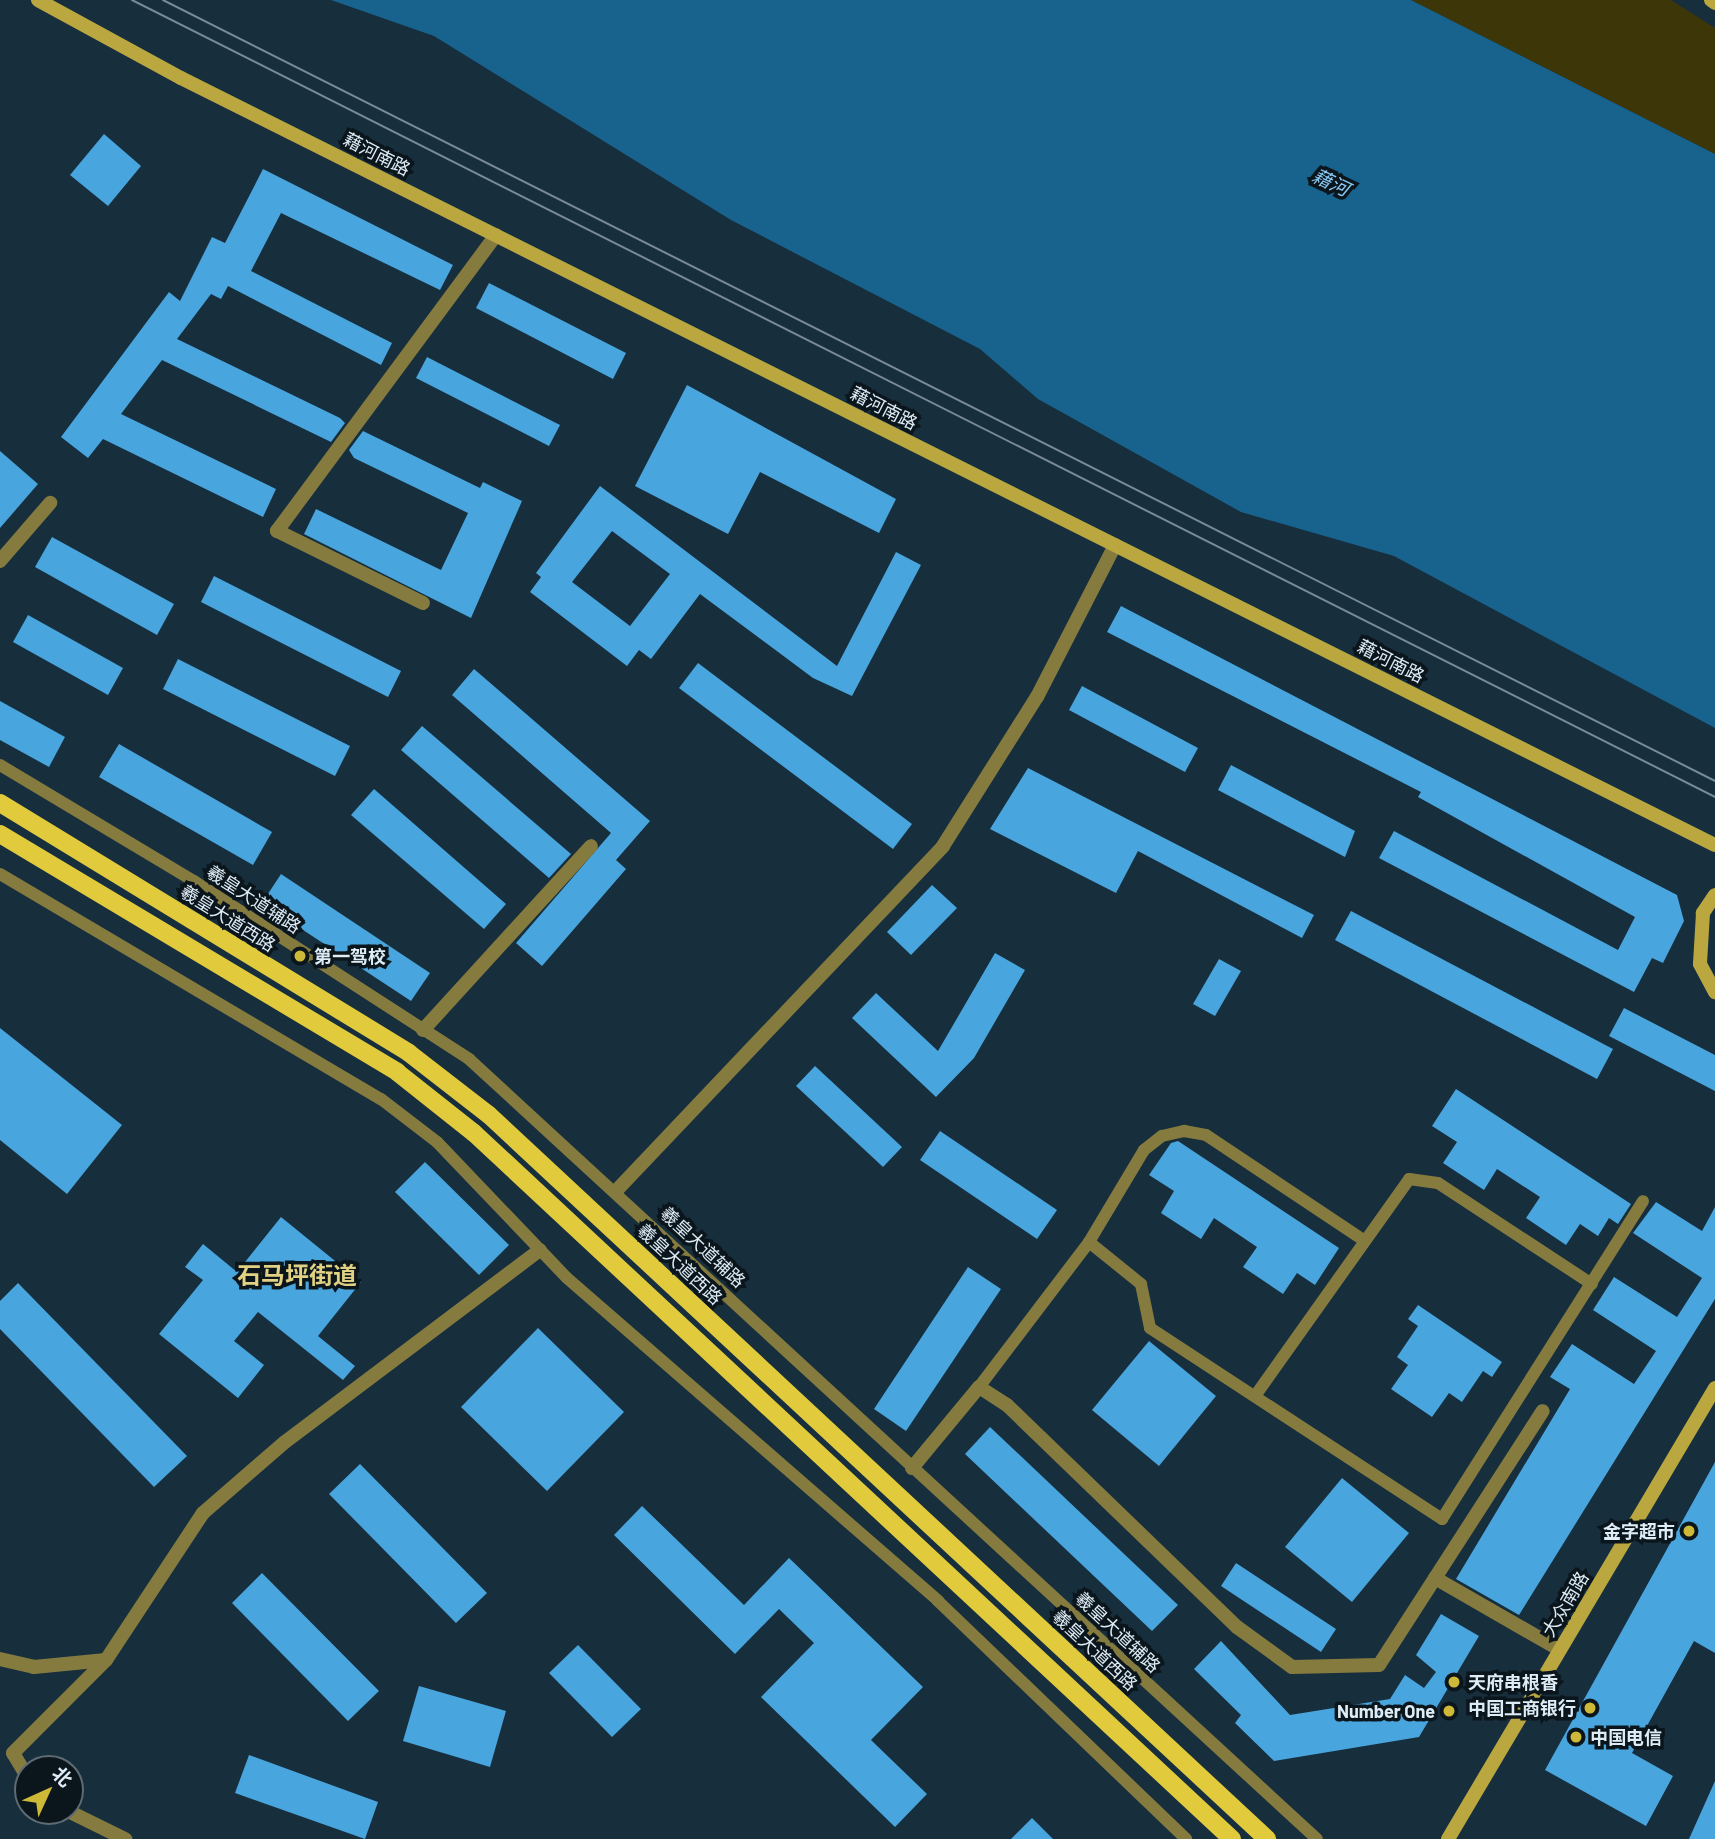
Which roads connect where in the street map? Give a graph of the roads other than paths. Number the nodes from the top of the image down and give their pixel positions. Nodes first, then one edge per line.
1 (38, 0) edge
2 (496, 235) junction
3 (50, 503) dead end
4 (1115, 545) junction
5 (0, 561) edge
6 (424, 603) dead end
7 (0, 765) edge
8 (0, 803) edge
9 (0, 834) edge
10 (1715, 845) edge
11 (591, 846) dead end
12 (0, 874) edge
13 (1715, 894) edge
14 (1715, 992) edge
15 (423, 1030) junction
16 (617, 1191) junction
17 (1643, 1201) dead end
18 (1365, 1241) junction
19 (1089, 1242) junction
20 (540, 1250) junction
21 (1591, 1284) junction
22 (979, 1387) junction
23 (1715, 1388) edge
24 (1255, 1396) junction
25 (1543, 1410) dead end
26 (912, 1468) junction
27 (1435, 1578) junction
28 (1560, 1650) junction
29 (0, 1659) edge
30 (106, 1660) junction
31 (14, 1755) edge
32 (84, 1819) edge
33 (125, 1839) edge
34 (1186, 1839) edge
35 (1232, 1839) edge
36 (1268, 1839) edge
37 (1317, 1839) edge
38 (1448, 1839) edge

1 - 2 main road, 藉河南路
2 - 4 main road, 藉河南路
2 - 6 street
3 - 5 street
4 - 10 main road, 藉河南路
4 - 16 street
7 - 15 lane, 羲皇大道辅路
8 - 36 main road, 羲皇大道西路
9 - 35 main road
11 - 15 street
12 - 20 lane
13 - 14 main road
15 - 16 lane, 羲皇大道辅路
16 - 26 lane, 羲皇大道辅路
17 - 21 lane
18 - 19 lane
18 - 21 lane
18 - 24 lane
19 - 22 lane
19 - 24 lane
20 - 30 street
20 - 34 lane
21 - 24 lane
22 - 26 street
22 - 27 street
23 - 28 main road, 大众南路
25 - 27 street
26 - 37 lane, 羲皇大道辅路
27 - 28 street
28 - 38 main road, 大众南路
29 - 30 street
30 - 31 street
32 - 33 street

